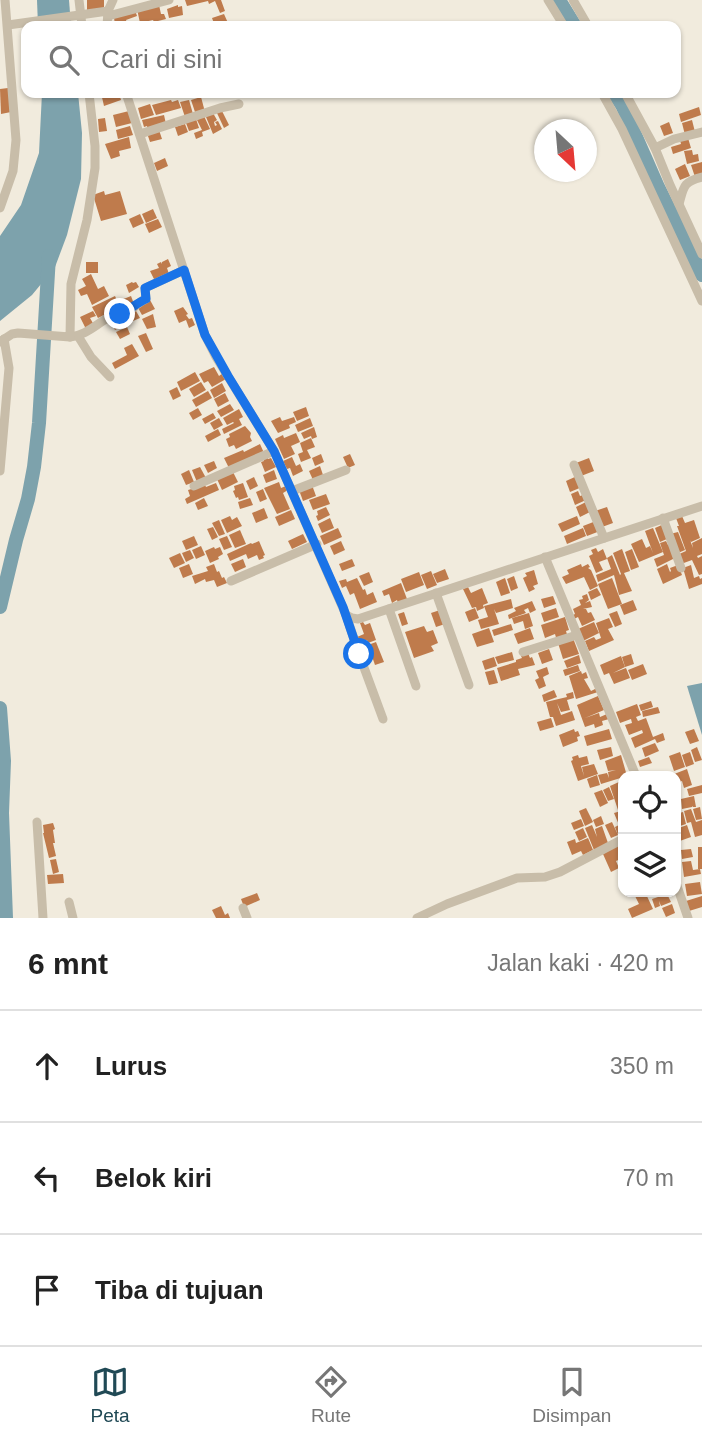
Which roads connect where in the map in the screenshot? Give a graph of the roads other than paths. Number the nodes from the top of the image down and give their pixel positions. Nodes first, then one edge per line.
1 (5, 0) edge
2 (79, 0) edge
3 (113, 0) edge
4 (169, 0) edge
5 (548, 0) edge
6 (573, 0) edge
7 (79, 15) junction
8 (108, 18) edge
9 (35, 21) edge
10 (81, 21) edge
11 (561, 21) edge
12 (585, 21) edge
13 (21, 23) edge
14 (8, 25) junction
15 (90, 98) edge
16 (128, 98) edge
17 (605, 98) edge
18 (628, 98) edge
19 (239, 104) dead end
20 (702, 132) edge
21 (140, 134) junction
22 (655, 148) junction
23 (702, 177) edge
24 (679, 204) junction
25 (0, 208) edge
26 (702, 254) edge
27 (184, 270) junction
28 (702, 301) edge
29 (74, 336) junction
30 (2, 340) edge
31 (110, 377) dead end
32 (274, 451) junction
33 (574, 465) dead end
34 (346, 470) dead end
35 (0, 471) edge
36 (194, 486) dead end
37 (292, 491) junction
38 (702, 506) edge
39 (663, 519) junction
40 (604, 538) junction
41 (317, 544) junction
42 (545, 557) junction
43 (681, 568) dead end
44 (231, 581) dead end
45 (436, 593) junction
46 (390, 609) junction
47 (346, 614) junction
48 (577, 635) junction
49 (523, 652) dead end
50 (469, 685) dead end
51 (416, 686) dead end
52 (383, 719) dead end
53 (634, 771) edge
54 (37, 822) dead end
55 (618, 842) edge
56 (681, 897) edge
57 (69, 902) dead end
58 (243, 908) dead end
59 (43, 918) edge
60 (72, 918) edge
61 (247, 918) edge
62 (417, 918) edge
63 (688, 918) edge

1 - 14 street
2 - 7 street
3 - 8 street
4 - 8 street
5 - 11 street
6 - 12 street
7 - 8 street
7 - 9 street
7 - 10 street
13 - 14 street
14 - 25 street
15 - 29 street
16 - 21 street
17 - 28 street
18 - 22 street
19 - 21 street
20 - 22 street
21 - 27 street
22 - 24 street
23 - 24 street
24 - 26 street
27 - 29 street
27 - 32 street
29 - 30 street
29 - 31 street
30 - 35 street
32 - 36 street
32 - 37 street
33 - 40 street
34 - 37 street
37 - 41 street
38 - 39 street
39 - 40 street
39 - 43 street
40 - 42 street
41 - 44 street
41 - 47 street
42 - 45 street
42 - 48 street
45 - 46 street
45 - 50 street
46 - 47 street
46 - 51 street
47 - 52 street
48 - 49 street
48 - 53 street
54 - 59 street
55 - 62 street
56 - 63 street
57 - 60 street
58 - 61 street

